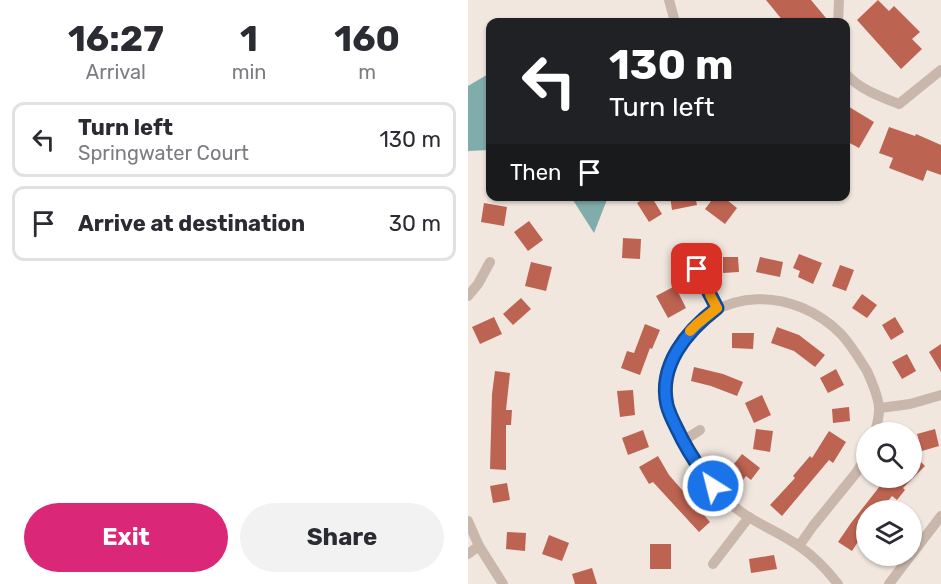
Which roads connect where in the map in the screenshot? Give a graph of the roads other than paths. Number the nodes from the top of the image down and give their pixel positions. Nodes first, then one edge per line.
1 (669, 0) edge
2 (839, 0) edge
3 (674, 18) edge
4 (838, 18) edge
5 (941, 70) edge
6 (850, 79) edge
7 (686, 250) dead end
8 (489, 262) dead end
9 (468, 296) edge
10 (717, 308) junction
11 (941, 394) edge
12 (880, 408) junction
13 (877, 422) edge
14 (700, 430) dead end
15 (683, 441) junction
16 (856, 473) edge
17 (941, 516) edge
18 (749, 517) junction
19 (468, 521) edge
20 (922, 541) edge
21 (480, 546) junction
22 (799, 546) junction
23 (468, 554) edge
24 (713, 564) dead end
25 (903, 566) edge
26 (503, 584) edge
27 (838, 584) edge
28 (889, 584) edge

1 - 3 street
2 - 4 street
5 - 6 street
7 - 10 street
8 - 9 street
10 - 12 street
10 - 15 street
11 - 12 street
12 - 13 street
14 - 15 street
15 - 18 street
16 - 22 street
17 - 20 street
18 - 22 street
18 - 24 street
19 - 21 street
21 - 23 street
21 - 26 street
22 - 27 street
25 - 28 street

